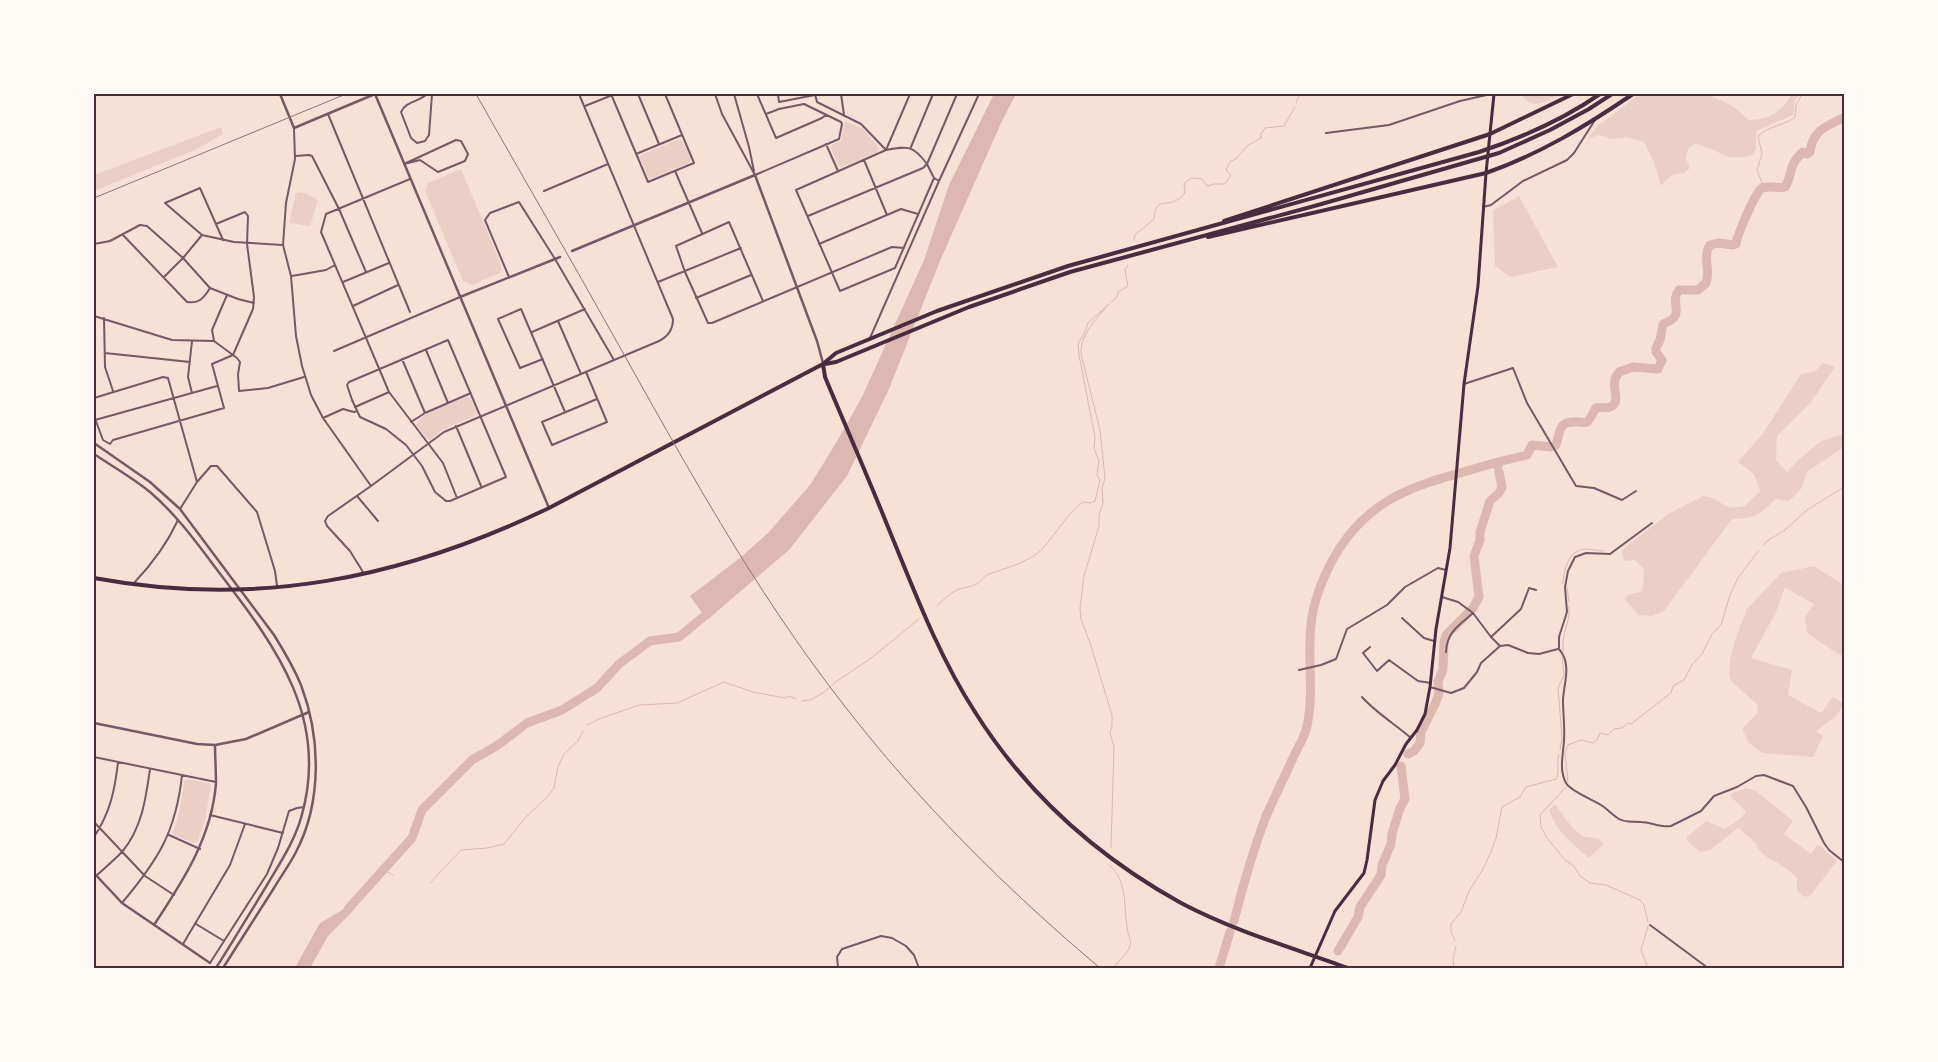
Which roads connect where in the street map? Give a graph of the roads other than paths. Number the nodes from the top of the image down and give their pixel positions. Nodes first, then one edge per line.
1 (281, 94) edge
2 (376, 94) edge
3 (427, 94) edge
4 (432, 94) edge
5 (579, 94) edge
6 (615, 94) edge
7 (638, 94) edge
8 (665, 94) edge
9 (715, 94) edge
10 (734, 94) edge
11 (757, 94) edge
12 (778, 94) edge
13 (815, 94) edge
14 (841, 94) edge
15 (910, 94) edge
16 (933, 94) edge
17 (957, 94) edge
18 (979, 94) edge
19 (1492, 94) edge
20 (1573, 94) edge
21 (1600, 94) edge
22 (1612, 94) edge
23 (1633, 94) edge
24 (611, 95) edge
25 (584, 107) junction
26 (328, 114) junction
27 (766, 114) junction
28 (826, 114) junction
29 (844, 115) junction
30 (1595, 120) junction
31 (294, 128) junction
32 (1326, 133) dead end
33 (682, 134) junction
34 (1490, 134) junction
35 (659, 144) junction
36 (826, 144) junction
37 (910, 147) junction
38 (886, 150) junction
39 (636, 154) junction
40 (295, 156) junction
41 (864, 160) junction
42 (404, 164) junction
43 (608, 164) junction
44 (927, 164) junction
45 (675, 171) junction
46 (838, 172) junction
47 (1486, 173) junction
48 (755, 175) junction
49 (934, 178) junction
50 (410, 179) junction
51 (939, 181) junction
52 (876, 188) junction
53 (544, 191) dead end
54 (362, 199) junction
55 (689, 202) junction
56 (1483, 207) junction
57 (339, 209) junction
58 (918, 214) junction
59 (887, 215) junction
60 (808, 217) junction
61 (216, 224) junction
62 (634, 225) junction
63 (1198, 230) junction
64 (702, 233) junction
65 (123, 235) junction
66 (202, 235) junction
67 (224, 240) junction
68 (1182, 242) junction
69 (94, 244) edge
70 (247, 244) junction
71 (819, 244) junction
72 (284, 245) junction
73 (741, 248) junction
74 (904, 248) junction
75 (572, 251) dead end
76 (560, 257) dead end
77 (183, 258) junction
78 (555, 259) junction
79 (389, 263) junction
80 (335, 265) junction
81 (366, 272) junction
82 (685, 272) junction
83 (832, 273) junction
84 (751, 275) junction
85 (291, 276) junction
86 (164, 278) junction
87 (509, 278) junction
88 (342, 282) junction
89 (658, 282) junction
90 (398, 285) junction
91 (210, 288) junction
92 (796, 288) junction
93 (227, 295) junction
94 (460, 297) junction
95 (696, 298) junction
96 (763, 301) junction
97 (254, 303) junction
98 (353, 306) junction
99 (585, 309) junction
100 (410, 312) dead end
101 (94, 316) edge
102 (104, 318) junction
103 (558, 321) junction
104 (531, 332) junction
105 (366, 337) junction
106 (870, 339) junction
107 (192, 341) junction
108 (214, 341) junction
109 (334, 350) dead end
110 (426, 350) junction
111 (105, 353) junction
112 (233, 355) junction
113 (543, 358) junction
114 (402, 359) junction
115 (614, 360) junction
116 (190, 362) junction
117 (823, 364) junction
118 (379, 369) junction
119 (586, 372) junction
120 (581, 374) junction
121 (304, 377) junction
122 (1464, 384) junction
123 (554, 385) junction
124 (217, 386) junction
125 (113, 391) junction
126 (192, 392) junction
127 (389, 392) junction
128 (471, 393) junction
129 (94, 398) edge
130 (173, 398) junction
131 (597, 399) junction
132 (448, 402) junction
133 (506, 406) junction
134 (355, 407) junction
135 (357, 411) junction
136 (425, 412) junction
137 (566, 412) junction
138 (94, 416) edge
139 (481, 416) junction
140 (323, 418) junction
141 (95, 420) junction
142 (179, 420) junction
143 (411, 422) junction
144 (95, 426) edge
145 (456, 426) junction
146 (94, 443) edge
147 (110, 444) junction
148 (428, 444) junction
149 (106, 451) junction
150 (94, 454) edge
151 (413, 455) junction
152 (197, 482) junction
153 (371, 486) junction
154 (481, 487) junction
155 (1636, 491) dead end
156 (357, 496) junction
157 (457, 498) junction
158 (548, 508) junction
159 (180, 509) junction
160 (178, 520) junction
161 (378, 521) dead end
162 (1652, 522) dead end
163 (1446, 570) junction
164 (365, 574) junction
165 (94, 578) edge
166 (132, 585) junction
167 (278, 588) junction
168 (241, 589) junction
169 (233, 590) junction
170 (1536, 590) dead end
171 (1442, 597) junction
172 (1472, 613) junction
173 (1402, 618) dead end
174 (1491, 637) junction
175 (1434, 641) junction
176 (1500, 646) junction
177 (1370, 647) dead end
178 (1559, 648) junction
179 (1446, 652) dead end
180 (1299, 670) dead end
181 (1430, 685) junction
182 (1362, 697) dead end
183 (309, 712) junction
184 (304, 714) junction
185 (94, 723) edge
186 (1411, 738) junction
187 (215, 745) junction
188 (95, 757) edge
189 (94, 762) edge
190 (118, 762) junction
191 (150, 769) junction
192 (182, 776) junction
193 (216, 782) junction
194 (304, 808) junction
195 (210, 816) junction
196 (94, 822) edge
197 (245, 824) junction
198 (100, 827) junction
199 (283, 833) junction
200 (169, 834) junction
201 (94, 837) edge
202 (200, 849) junction
203 (122, 851) junction
204 (1844, 862) edge
205 (95, 874) edge
206 (145, 876) junction
207 (174, 895) junction
208 (122, 903) junction
209 (196, 924) junction
210 (154, 925) junction
211 (1650, 925) dead end
212 (224, 941) junction
213 (183, 944) junction
214 (1315, 956) junction
215 (210, 963) joint
216 (216, 968) edge
217 (223, 968) edge
218 (838, 968) edge
219 (919, 968) edge
220 (1310, 968) edge
221 (1348, 968) edge
222 (1708, 968) edge

1 - 31 street
2 - 26 street
2 - 42 street
3 - 4 street
5 - 25 street
6 - 24 street
7 - 35 street
8 - 33 street
9 - 48 street
10 - 48 street
11 - 27 street
12 - 13 street
13 - 29 street
14 - 29 street
15 - 38 street
16 - 37 street
17 - 44 street
18 - 51 street
19 - 32 street
19 - 34 main road
20 - 34 highway
21 - 63 highway
22 - 68 highway
23 - 30 highway
24 - 25 street
24 - 39 street
25 - 43 street
26 - 31 street
26 - 54 street
27 - 28 street
27 - 28 street
28 - 36 street
29 - 38 street
30 - 47 highway
30 - 56 street
31 - 40 street
33 - 35 street
33 - 45 street
34 - 47 main road
34 - 63 highway
35 - 39 street
36 - 46 street
36 - 48 street
37 - 38 street
37 - 44 street
38 - 41 street
39 - 45 street
40 - 57 street
40 - 72 street
41 - 46 street
41 - 52 street
42 - 42 street
42 - 50 street
43 - 53 street
43 - 62 street
44 - 49 street
44 - 52 street
45 - 55 street
46 - 60 street
47 - 56 main road
47 - 68 highway
48 - 55 street
48 - 92 street
49 - 51 street
49 - 58 street
50 - 54 street
50 - 94 street
51 - 106 street
52 - 59 street
52 - 60 street
54 - 57 street
54 - 79 street
55 - 62 street
55 - 64 street
56 - 122 main road
57 - 80 street
57 - 81 street
58 - 59 street
58 - 74 street
59 - 71 street
60 - 71 street
61 - 66 street
61 - 67 street
61 - 70 street
62 - 75 street
62 - 89 street
63 - 106 highway
64 - 73 street
64 - 82 street
65 - 69 street
65 - 77 street
65 - 86 street
66 - 67 street
66 - 77 street
67 - 70 street
68 - 117 highway
70 - 72 street
70 - 97 street
71 - 83 street
72 - 85 street
73 - 82 street
73 - 84 street
74 - 83 street
74 - 83 street
76 - 78 street
77 - 86 street
77 - 91 street
78 - 87 street
78 - 87 street
78 - 99 street
79 - 81 street
79 - 90 street
80 - 85 street
80 - 88 street
81 - 88 street
82 - 89 street
82 - 95 street
83 - 92 street
84 - 95 street
84 - 96 street
85 - 121 street
86 - 91 street
87 - 94 street
88 - 98 street
89 - 115 street
90 - 98 street
90 - 100 street
91 - 93 street
92 - 96 street
92 - 117 street
93 - 97 street
93 - 108 street
94 - 105 street
94 - 133 street
95 - 96 street
97 - 112 street
98 - 105 street
99 - 103 street
99 - 115 street
101 - 102 street
102 - 107 street
102 - 111 street
103 - 104 street
103 - 120 street
104 - 113 street
104 - 113 street
105 - 109 street
105 - 118 street
106 - 117 highway
107 - 108 street
107 - 116 street
108 - 112 street
110 - 114 street
110 - 128 street
110 - 132 street
111 - 116 street
111 - 125 street
112 - 121 street
112 - 124 street
113 - 123 street
114 - 118 street
114 - 136 street
115 - 119 street
116 - 126 street
117 - 158 highway
117 - 214 highway
118 - 127 street
118 - 134 street
119 - 120 street
119 - 131 street
120 - 123 street
121 - 140 street
122 - 155 street
122 - 163 main road
123 - 133 street
123 - 137 street
124 - 126 street
124 - 142 street
125 - 129 street
125 - 130 street
126 - 130 street
127 - 134 street
127 - 143 street
128 - 132 street
128 - 139 street
130 - 141 street
130 - 142 street
131 - 137 street
131 - 137 street
132 - 136 street
133 - 139 street
133 - 158 street
134 - 135 street
135 - 140 street
135 - 151 street
136 - 143 street
138 - 141 street
139 - 145 street
139 - 154 street
140 - 153 street
141 - 144 street
142 - 147 street
142 - 152 street
143 - 148 street
144 - 147 street
145 - 148 street
145 - 154 street
146 - 149 street
147 - 149 street
148 - 151 street
148 - 157 street
149 - 159 street
150 - 160 street
151 - 153 street
151 - 157 street
152 - 159 street
152 - 167 street
153 - 156 street
154 - 157 street
156 - 161 street
156 - 164 street
158 - 164 highway
159 - 168 street
160 - 166 street
160 - 169 street
162 - 178 street
163 - 171 main road
163 - 180 street
164 - 167 highway
165 - 166 highway
166 - 169 highway
167 - 168 highway
168 - 169 highway
168 - 183 street
169 - 184 street
170 - 174 street
171 - 172 street
171 - 175 main road
172 - 174 street
172 - 179 street
173 - 175 street
174 - 176 street
175 - 181 main road
176 - 178 street
176 - 181 street
177 - 181 street
178 - 204 street
181 - 186 main road
182 - 186 street
183 - 184 street
183 - 217 street
184 - 187 street
184 - 194 street
185 - 187 street
186 - 214 main road
187 - 193 street
188 - 189 street
188 - 190 street
190 - 191 street
190 - 198 street
191 - 192 street
191 - 203 street
192 - 193 street
192 - 200 street
193 - 195 street
194 - 199 street
194 - 216 street
195 - 197 street
195 - 202 street
196 - 198 street
197 - 199 street
197 - 209 street
198 - 201 street
198 - 203 street
199 - 212 street
200 - 202 street
200 - 206 street
202 - 207 street
203 - 205 street
203 - 206 street
205 - 208 street
206 - 207 street
206 - 208 street
207 - 210 street
208 - 210 street
209 - 212 street
209 - 213 street
210 - 213 street
211 - 222 street
212 - 215 street
213 - 215 street
214 - 220 main road
214 - 221 highway
218 - 219 street

